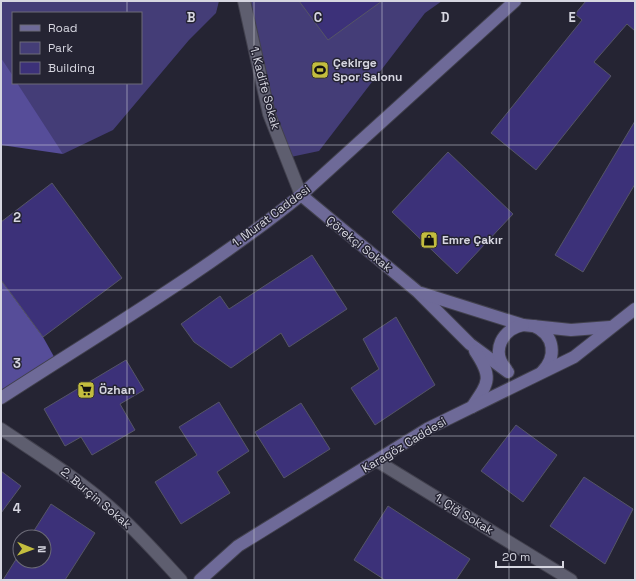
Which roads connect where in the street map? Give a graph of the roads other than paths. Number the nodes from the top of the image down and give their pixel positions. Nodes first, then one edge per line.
1 (244, 1) edge
2 (515, 1) edge
3 (301, 195) junction
4 (418, 292) junction
5 (635, 309) edge
6 (528, 325) junction
7 (610, 328) junction
8 (470, 344) junction
9 (508, 372) junction
10 (537, 375) junction
11 (1, 398) edge
12 (472, 408) junction
13 (1, 429) edge
14 (377, 461) junction
15 (181, 580) edge
16 (200, 580) edge
17 (571, 580) edge

1 - 3 street, 1. Kadife Sokak
2 - 3 street, 1. Murat Caddesi
3 - 4 street, Çörekçi Sokak
3 - 11 street, 1. Murat Caddesi
4 - 6 street
4 - 8 street, Çörekçi Sokak
5 - 7 street, Karagöz Caddesi
6 - 7 street
6 - 9 street
6 - 10 street
7 - 10 street, Karagöz Caddesi
8 - 9 street
8 - 12 street
9 - 10 street
10 - 12 street, Karagöz Caddesi
12 - 14 street, Karagöz Caddesi
13 - 15 street, 2. Burçin Sokak
14 - 16 street, Karagöz Caddesi
14 - 17 street, 1. Çiğ Sokak

